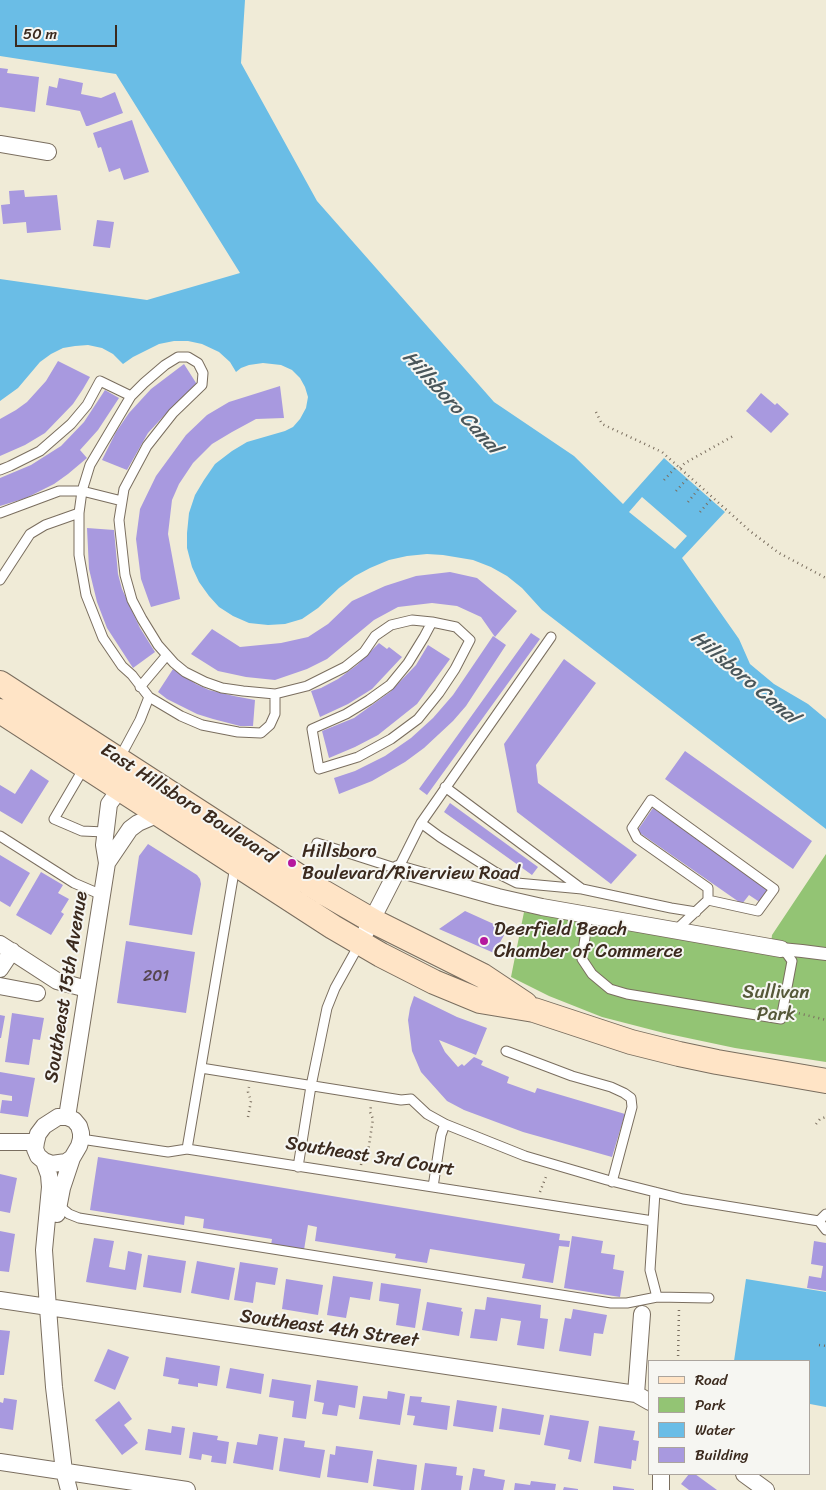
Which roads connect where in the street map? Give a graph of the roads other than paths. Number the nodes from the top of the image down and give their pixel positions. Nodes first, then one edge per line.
1 (0, 144) edge
2 (48, 152) dead end
3 (131, 396) junction
4 (0, 470) edge
5 (82, 491) junction
6 (122, 501) junction
7 (0, 512) edge
8 (79, 512) junction
9 (0, 580) edge
10 (432, 622) junction
11 (551, 638) dead end
12 (167, 655) junction
13 (0, 683) edge
14 (140, 686) junction
15 (275, 694) junction
16 (148, 697) junction
17 (0, 711) edge
18 (48, 742) junction
19 (118, 759) junction
20 (85, 766) junction
21 (445, 787) junction
22 (120, 789) junction
23 (159, 814) junction
24 (421, 823) junction
25 (226, 829) junction
26 (105, 832) junction
27 (0, 836) edge
28 (317, 843) dead end
29 (235, 863) junction
30 (107, 864) junction
31 (398, 869) junction
32 (582, 889) junction
33 (102, 895) junction
34 (708, 900) junction
35 (696, 912) junction
36 (588, 915) junction
37 (372, 921) junction
38 (676, 930) junction
39 (360, 943) junction
40 (6, 948) edge
41 (781, 949) junction
42 (826, 954) edge
43 (0, 969) edge
44 (0, 986) edge
45 (86, 989) junction
46 (37, 993) dead end
47 (534, 1010) junction
48 (506, 1051) dead end
49 (201, 1068) junction
50 (826, 1081) edge
51 (311, 1086) junction
52 (67, 1117) junction
53 (445, 1124) junction
54 (81, 1139) junction
55 (0, 1142) edge
56 (36, 1142) junction
57 (187, 1149) junction
58 (72, 1158) junction
59 (44, 1161) junction
60 (298, 1167) junction
61 (612, 1182) junction
62 (433, 1187) junction
63 (655, 1192) junction
64 (58, 1205) junction
65 (826, 1214) edge
66 (653, 1221) junction
67 (819, 1221) junction
68 (826, 1230) edge
69 (657, 1297) junction
70 (709, 1298) dead end
71 (0, 1300) edge
72 (48, 1308) junction
73 (642, 1314) dead end
74 (643, 1398) edge
75 (0, 1462) edge
76 (64, 1471) junction
77 (661, 1475) edge
78 (745, 1475) edge
79 (68, 1490) edge
80 (187, 1490) edge
81 (660, 1490) edge
82 (766, 1490) edge

1 - 2 street
3 - 4 lane
3 - 5 lane
3 - 6 lane
5 - 6 lane
5 - 7 lane
5 - 8 lane
6 - 12 lane
8 - 9 lane
8 - 14 lane
10 - 10 lane
10 - 15 lane
11 - 21 lane
12 - 14 lane
12 - 15 lane
13 - 19 main road, East Hillsboro Boulevard
14 - 16 lane
15 - 16 lane
16 - 19 lane
17 - 18 main road, East Hillsboro Boulevard
18 - 19 main road
18 - 20 main road, East Hillsboro Boulevard
19 - 25 main road, East Hillsboro Boulevard
20 - 22 main road, East Hillsboro Boulevard
20 - 26 lane
21 - 24 lane
21 - 32 lane
22 - 23 main road, East Hillsboro Boulevard
22 - 25 main road
22 - 26 street, Southeast 15th Avenue
23 - 29 main road, East Hillsboro Boulevard
23 - 30 street, Southeast 15th Avenue
24 - 31 lane
24 - 32 lane
25 - 37 main road, East Hillsboro Boulevard
26 - 30 street, Southeast 15th Avenue
27 - 33 lane
28 - 31 lane
29 - 39 main road, East Hillsboro Boulevard
29 - 49 lane
30 - 33 street, Southeast 15th Avenue
31 - 36 street
31 - 37 street
32 - 35 lane
33 - 45 street, Southeast 15th Avenue
34 - 34 lane
34 - 35 lane
35 - 38 lane
36 - 38 street
36 - 41 lane
37 - 39 street
37 - 47 main road, East Hillsboro Boulevard
38 - 41 street
39 - 47 main road, East Hillsboro Boulevard
39 - 51 lane
40 - 43 street
40 - 45 street
41 - 42 street
44 - 46 street
45 - 52 street, Southeast 15th Avenue
47 - 50 main road, East Hillsboro Boulevard
48 - 61 lane
49 - 51 lane
49 - 57 lane
51 - 53 lane
51 - 60 lane
52 - 54 street
52 - 56 street
53 - 61 lane
53 - 62 lane
54 - 57 lane, Southeast 3rd Court
54 - 58 street
55 - 56 street
56 - 59 street
57 - 60 lane, Southeast 3rd Court
58 - 59 street
58 - 64 street
59 - 72 street
60 - 62 lane, Southeast 3rd Court
61 - 63 lane
62 - 66 lane, Southeast 3rd Court
63 - 66 lane
63 - 67 lane
64 - 69 lane
64 - 72 street
65 - 67 lane
66 - 69 lane
67 - 68 lane
69 - 70 lane
71 - 72 street, Southeast 4th Street
72 - 74 street, Southeast 4th Street
72 - 76 street
73 - 74 street
75 - 76 street
76 - 79 street
76 - 80 street
77 - 81 street
78 - 82 street

